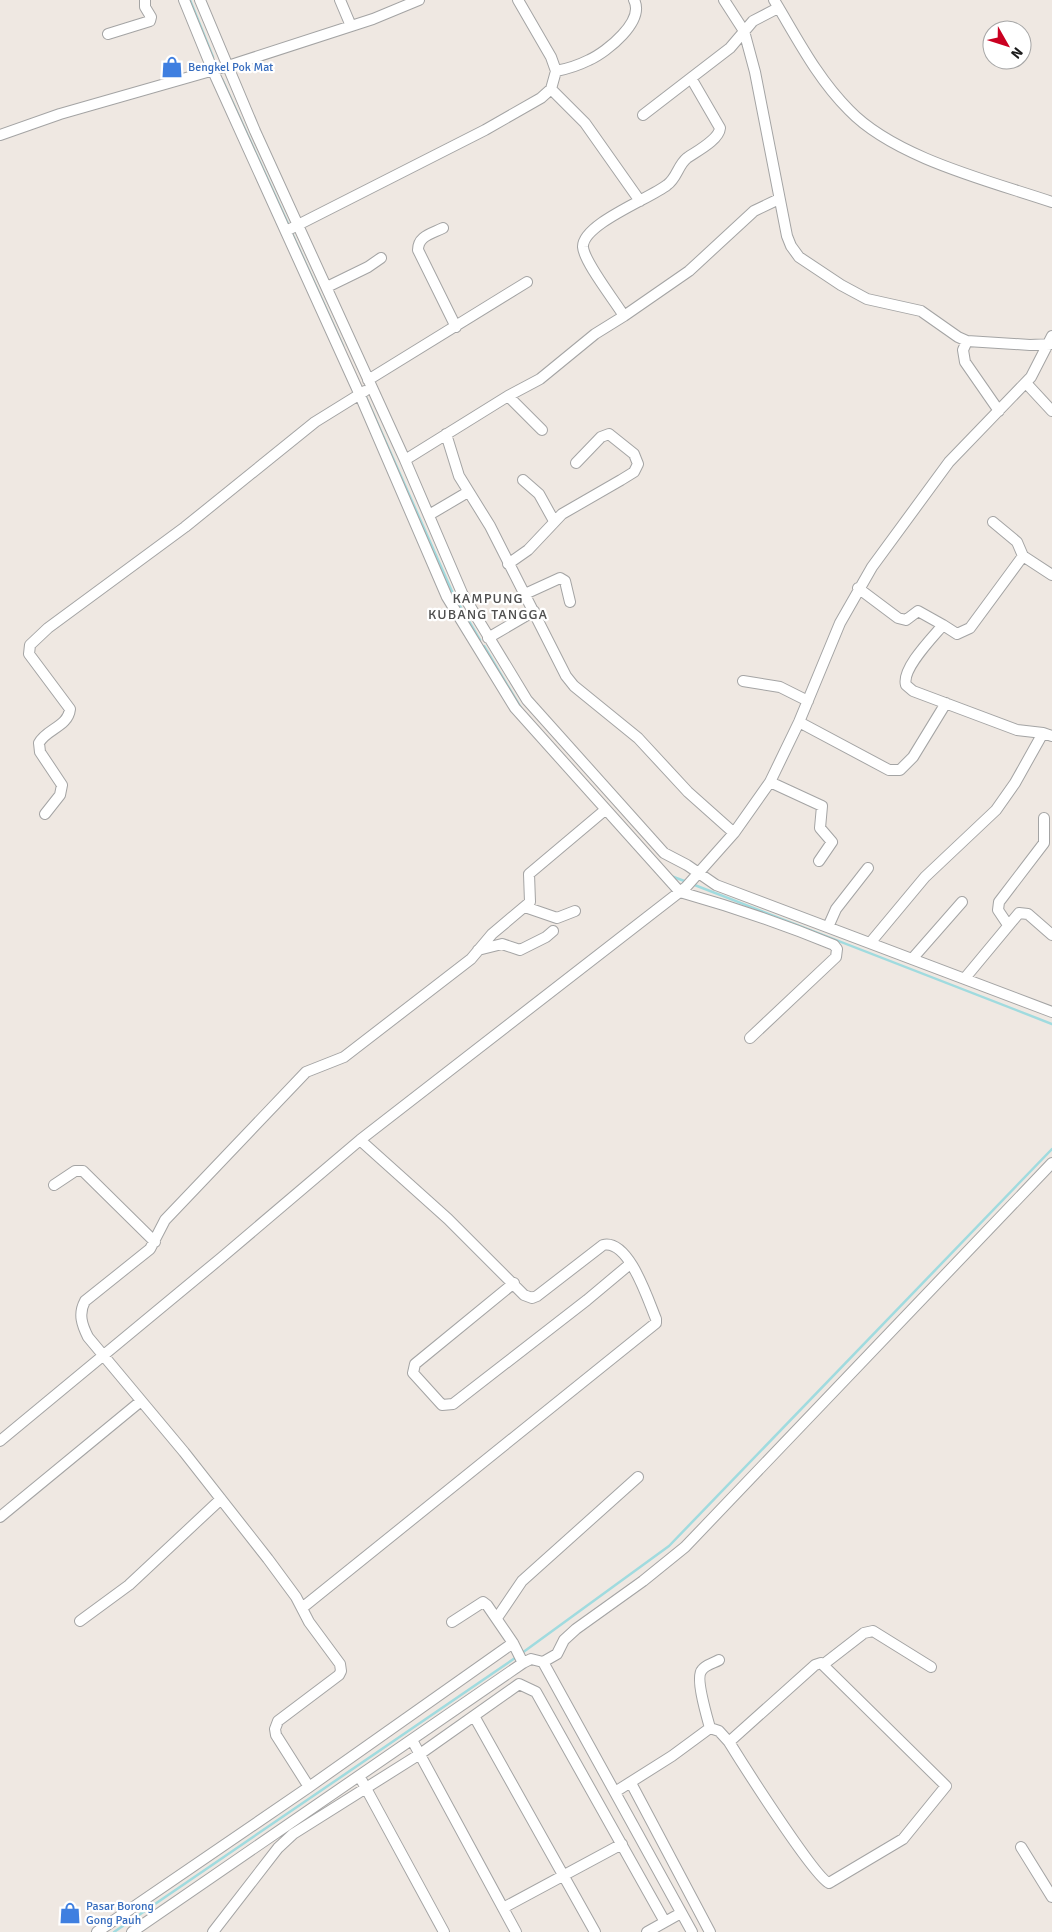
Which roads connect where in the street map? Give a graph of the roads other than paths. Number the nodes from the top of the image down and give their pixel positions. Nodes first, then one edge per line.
1 (145, 0) edge
2 (184, 0) edge
3 (200, 0) edge
4 (340, 0) edge
5 (418, 0) edge
6 (518, 0) edge
7 (634, 0) edge
8 (724, 0) edge
9 (776, 4) edge
10 (351, 26) junction
11 (744, 31) junction
12 (108, 34) dead end
13 (228, 66) junction
14 (213, 71) junction
15 (556, 71) junction
16 (691, 78) junction
17 (551, 88) junction
18 (643, 115) dead end
19 (0, 135) edge
20 (778, 199) junction
21 (640, 201) junction
22 (1052, 202) edge
23 (292, 228) junction
24 (443, 228) dead end
25 (380, 258) dead end
26 (528, 282) dead end
27 (327, 287) junction
28 (624, 316) junction
29 (456, 327) junction
30 (967, 341) junction
31 (1051, 341) edge
32 (1026, 383) junction
33 (366, 388) junction
34 (508, 396) junction
35 (1052, 410) edge
36 (1000, 411) junction
37 (542, 430) dead end
38 (446, 434) junction
39 (404, 460) junction
40 (576, 463) dead end
41 (523, 480) dead end
42 (468, 492) junction
43 (429, 515) junction
44 (554, 521) junction
45 (993, 522) dead end
46 (1023, 556) junction
47 (508, 564) junction
48 (1052, 575) edge
49 (450, 584) junction
50 (858, 588) junction
51 (525, 594) junction
52 (570, 602) dead end
53 (534, 611) junction
54 (943, 625) junction
55 (488, 638) junction
56 (743, 681) dead end
57 (808, 701) junction
58 (946, 703) junction
59 (799, 722) junction
60 (1048, 734) edge
61 (770, 782) junction
62 (605, 810) junction
63 (45, 814) dead end
64 (1044, 818) dead end
65 (734, 832) junction
66 (819, 861) dead end
67 (868, 868) dead end
68 (697, 875) junction
69 (683, 890) junction
70 (962, 902) dead end
71 (525, 907) junction
72 (575, 911) dead end
73 (1008, 926) junction
74 (828, 927) junction
75 (553, 931) dead end
76 (1052, 935) edge
77 (870, 943) junction
78 (478, 950) junction
79 (912, 959) junction
80 (965, 978) junction
81 (1052, 1010) edge
82 (750, 1038) dead end
83 (360, 1140) junction
84 (1052, 1163) edge
85 (54, 1185) dead end
86 (155, 1242) junction
87 (630, 1264) junction
88 (514, 1283) junction
89 (102, 1356) junction
90 (141, 1401) junction
91 (0, 1441) edge
92 (638, 1477) dead end
93 (220, 1499) junction
94 (0, 1517) edge
95 (302, 1608) junction
96 (497, 1618) junction
97 (80, 1621) dead end
98 (452, 1622) dead end
99 (518, 1653) junction
100 (719, 1660) dead end
101 (543, 1662) junction
102 (824, 1664) junction
103 (931, 1667) dead end
104 (474, 1716) junction
105 (710, 1728) junction
106 (412, 1740) junction
107 (729, 1742) junction
108 (420, 1754) junction
109 (360, 1776) junction
110 (631, 1783) junction
111 (365, 1786) junction
112 (309, 1787) junction
113 (615, 1792) junction
114 (622, 1844) junction
115 (1020, 1847) dead end
116 (563, 1876) junction
117 (1052, 1897) edge
118 (503, 1908) junction
119 (681, 1913) junction
120 (665, 1922) junction
121 (97, 1932) edge
122 (132, 1932) edge
123 (213, 1932) edge
124 (444, 1932) edge
125 (516, 1932) edge
126 (595, 1932) edge
127 (647, 1932) edge
128 (692, 1932) edge
129 (710, 1932) edge

1 - 12 street
2 - 14 street
3 - 13 street
4 - 10 street
5 - 10 street
6 - 15 street
7 - 15 street
8 - 11 street
9 - 11 street
9 - 22 street
10 - 13 street
11 - 16 street
11 - 20 street
13 - 14 street
13 - 23 street
14 - 19 street
14 - 23 street
15 - 17 street
16 - 18 street
16 - 21 street
17 - 21 street
17 - 23 street
20 - 28 street
20 - 30 street
21 - 28 street
23 - 27 street
23 - 33 street
24 - 29 street
25 - 27 street
26 - 29 street
27 - 33 street
28 - 34 street
29 - 33 street
30 - 31 street
30 - 36 street
31 - 32 street
32 - 35 street
32 - 36 street
33 - 39 street
33 - 49 street
33 - 63 street
34 - 37 street
34 - 38 street
36 - 50 street
38 - 39 street
38 - 42 street
39 - 43 street
40 - 44 street
41 - 44 street
42 - 43 street
42 - 47 street
43 - 49 street
44 - 47 street
45 - 46 street
46 - 48 street
46 - 54 street
47 - 51 street
49 - 55 street
49 - 62 street
50 - 54 street
50 - 57 street
51 - 52 street
51 - 53 street
53 - 55 street
53 - 65 street
54 - 58 street
55 - 68 street
56 - 57 street
57 - 59 street
58 - 59 street
58 - 60 street
59 - 61 street
60 - 77 street
61 - 65 street
61 - 66 street
62 - 69 street
62 - 71 street
64 - 73 street
65 - 68 street
67 - 74 street
68 - 69 street
68 - 74 street
69 - 82 street
69 - 83 street
70 - 79 street
71 - 72 street
71 - 78 street
73 - 76 street
73 - 80 street
74 - 77 street
75 - 78 street
77 - 79 street
78 - 86 street
79 - 80 street
80 - 81 street
83 - 88 street
83 - 89 street
84 - 101 street
85 - 86 street
86 - 89 street
87 - 88 street
87 - 88 street
87 - 95 street
89 - 90 street
89 - 91 street
90 - 93 street
90 - 94 street
92 - 96 street
93 - 95 street
93 - 97 street
95 - 112 street
96 - 98 street
96 - 99 street
99 - 101 street
99 - 106 street
99 - 112 street
100 - 105 street
101 - 113 street
102 - 103 street
102 - 107 street
102 - 107 street
104 - 108 street
104 - 114 street
104 - 116 street
105 - 107 street
105 - 110 street
106 - 108 street
106 - 109 street
108 - 111 street
108 - 118 street
109 - 111 street
109 - 122 street
110 - 113 street
110 - 129 street
111 - 123 street
111 - 124 street
112 - 121 street
113 - 119 street
114 - 116 street
114 - 120 street
115 - 117 street
116 - 118 street
116 - 126 street
118 - 125 street
119 - 120 street
119 - 128 street
120 - 127 street

